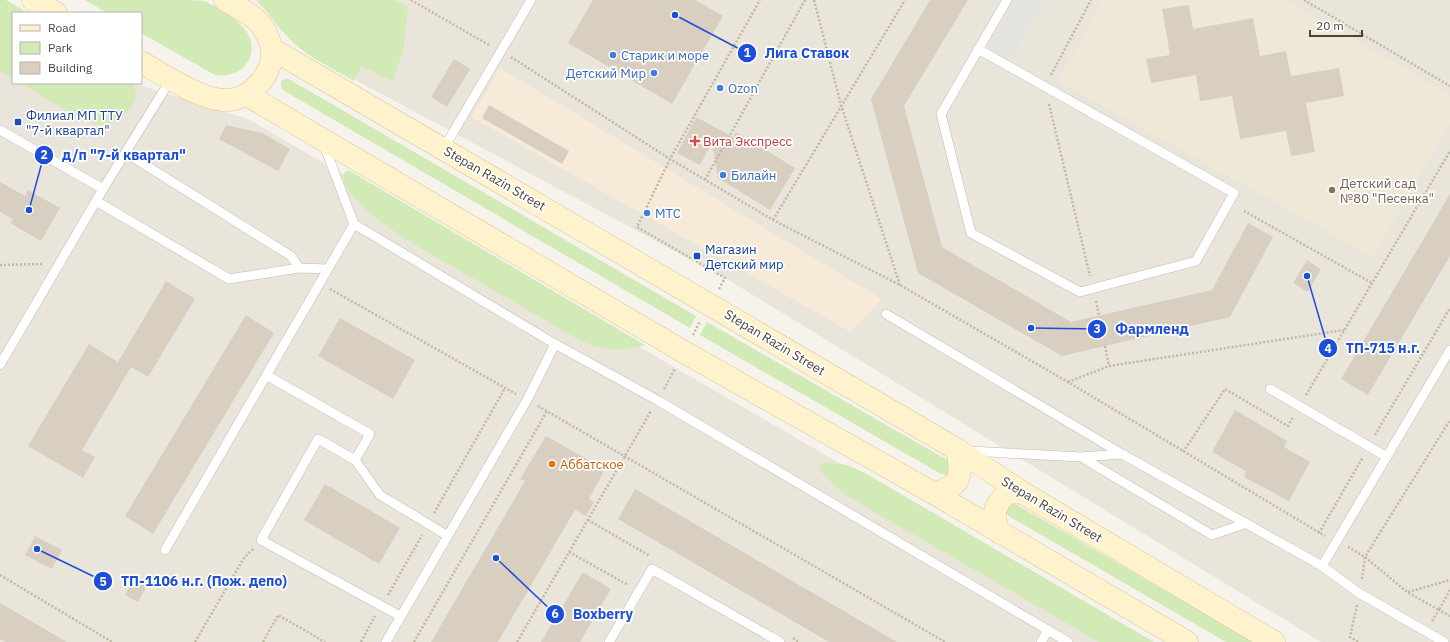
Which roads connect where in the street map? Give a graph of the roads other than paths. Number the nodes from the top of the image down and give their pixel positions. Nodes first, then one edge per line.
1 (33, 0) edge
2 (225, 0) edge
3 (531, 0) edge
4 (1007, 0) edge
5 (54, 12) edge
6 (272, 49) junction
7 (978, 49) junction
8 (142, 63) edge
9 (171, 79) junction
10 (247, 95) junction
11 (0, 130) edge
12 (322, 138) junction
13 (444, 148) junction
14 (126, 153) junction
15 (103, 189) junction
16 (96, 201) junction
17 (354, 224) junction
18 (299, 268) junction
19 (327, 269) junction
20 (886, 314) dead end
21 (555, 344) junction
22 (1450, 350) edge
23 (0, 365) edge
24 (266, 375) junction
25 (1270, 389) dead end
26 (958, 450) junction
27 (1122, 454) junction
28 (1081, 457) junction
29 (1387, 458) junction
30 (355, 460) junction
31 (1023, 493) junction
32 (935, 494) junction
33 (1244, 524) junction
34 (999, 532) junction
35 (448, 536) junction
36 (165, 550) dead end
37 (1322, 566) junction
38 (400, 616) junction
39 (1048, 630) junction
40 (386, 642) edge
41 (609, 642) edge
42 (780, 642) edge
43 (1041, 642) edge
44 (1068, 642) edge
45 (1187, 642) edge
46 (1274, 642) edge
47 (1444, 642) edge

1 - 5 main road
2 - 6 main road
3 - 13 lane
4 - 7 lane
6 - 10 main road
6 - 13 main road, Stepan Razin Street
7 - 7 lane
8 - 9 main road
9 - 10 main road
9 - 14 lane
10 - 12 main road
11 - 15 lane
12 - 17 lane
12 - 32 main road
13 - 26 main road, Stepan Razin Street
14 - 15 lane
14 - 18 lane
15 - 16 lane
16 - 18 lane
16 - 23 lane
17 - 19 lane
17 - 21 lane
18 - 19 lane
19 - 24 lane
20 - 27 lane
21 - 35 lane
21 - 39 lane
22 - 29 lane
24 - 30 lane
24 - 36 lane
25 - 29 lane
26 - 28 lane
26 - 31 main road, Stepan Razin Street
26 - 32 main road
27 - 28 lane
27 - 33 lane
28 - 33 lane
29 - 37 lane
30 - 35 lane
30 - 38 lane
31 - 34 main road
31 - 46 main road, Stepan Razin Street
32 - 34 main road
33 - 37 lane
34 - 45 main road
35 - 38 lane
37 - 47 lane
38 - 40 lane
39 - 43 lane
39 - 44 lane
41 - 42 lane

